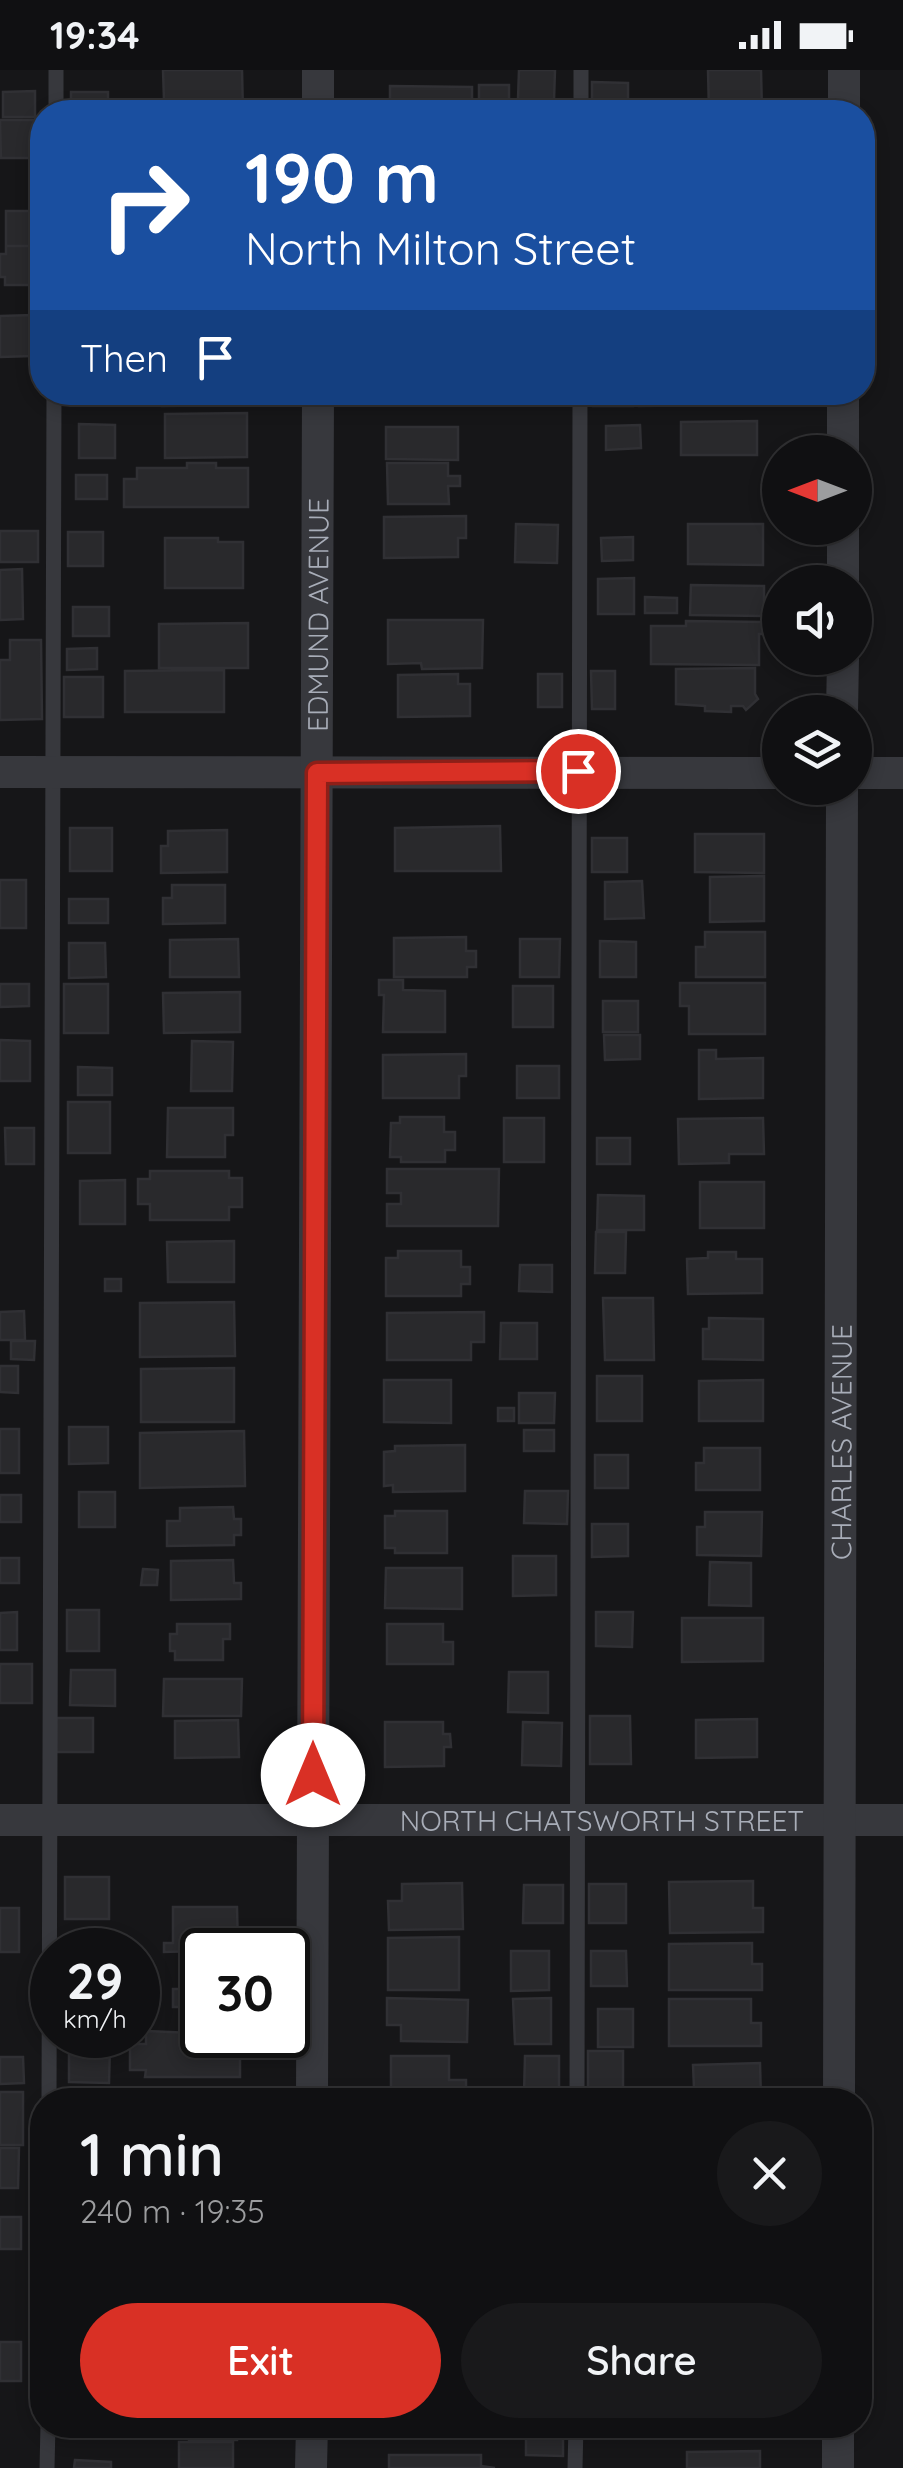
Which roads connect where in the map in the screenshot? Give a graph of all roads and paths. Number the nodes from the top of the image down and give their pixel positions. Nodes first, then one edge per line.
1 (56, 70) edge
2 (318, 70) edge
3 (581, 70) edge
4 (844, 70) edge
5 (56, 100) edge
6 (318, 100) edge
7 (581, 100) edge
8 (844, 100) edge
9 (54, 405) edge
10 (318, 405) edge
11 (580, 405) edge
12 (843, 405) edge
13 (843, 435) edge
14 (578, 771) junction
15 (0, 772) edge
16 (52, 772) junction
17 (317, 773) junction
18 (762, 773) edge
19 (872, 773) edge
20 (903, 773) edge
21 (842, 805) edge
22 (0, 1820) edge
23 (50, 1820) junction
24 (313, 1820) junction
25 (577, 1820) junction
26 (840, 1820) junction
27 (903, 1820) edge
28 (49, 2088) edge
29 (312, 2088) edge
30 (576, 2088) edge
31 (839, 2088) edge
32 (48, 2438) edge
33 (312, 2438) edge
34 (576, 2438) edge
35 (838, 2438) edge
36 (48, 2468) edge
37 (312, 2468) edge
38 (576, 2468) edge
39 (838, 2468) edge

1 - 5 lane
2 - 6 street
3 - 7 lane
4 - 8 street
9 - 16 lane
10 - 17 street, EDMUND AVENUE
11 - 14 lane
12 - 13 street
14 - 17 street
14 - 18 street
14 - 25 lane
15 - 16 street
16 - 17 street
16 - 23 lane
17 - 24 street, EDMUND AVENUE
19 - 20 street
21 - 26 street, CHARLES AVENUE
22 - 23 street, NORTH CHATSWORTH STREET
23 - 24 street, NORTH CHATSWORTH STREET
23 - 28 lane
24 - 25 street, NORTH CHATSWORTH STREET
24 - 29 street, EDMUND AVENUE
25 - 26 street, NORTH CHATSWORTH STREET
25 - 30 lane
26 - 27 street, NORTH CHATSWORTH STREET
26 - 31 street, CHARLES AVENUE
32 - 36 lane
33 - 37 street
34 - 38 lane
35 - 39 street

